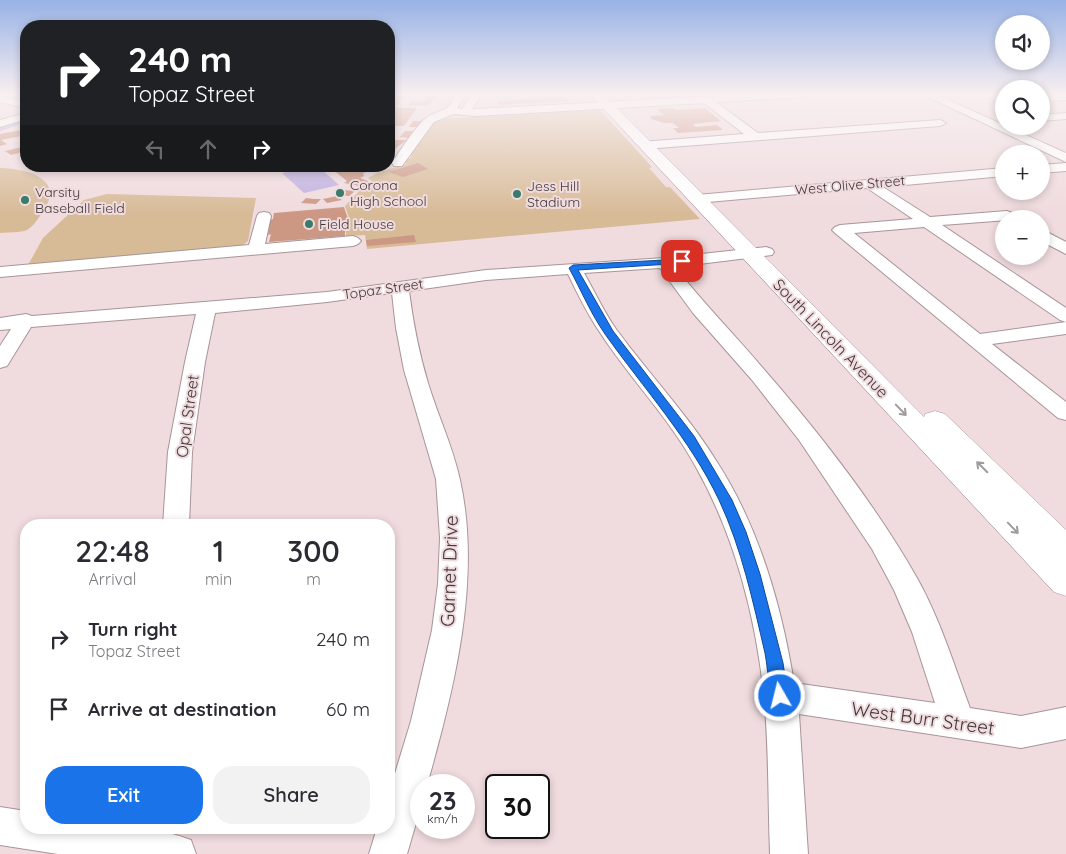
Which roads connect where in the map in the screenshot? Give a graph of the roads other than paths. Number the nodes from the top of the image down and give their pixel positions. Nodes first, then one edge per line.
1 (420, 134) edge
2 (642, 134) edge
3 (751, 134) edge
4 (765, 134) edge
5 (1015, 134) edge
6 (754, 136) junction
7 (1058, 140) dead end
8 (1033, 142) junction
9 (651, 144) junction
10 (1066, 158) edge
11 (398, 163) dead end
12 (1066, 167) edge
13 (1050, 168) edge
14 (995, 173) edge
15 (869, 183) junction
16 (704, 198) junction
17 (995, 215) edge
18 (264, 216) dead end
19 (926, 222) junction
20 (1050, 239) edge
21 (353, 241) dead end
22 (1066, 249) edge
23 (256, 250) junction
24 (758, 253) junction
25 (664, 263) junction
26 (573, 268) junction
27 (0, 272) edge
28 (400, 286) junction
29 (208, 308) junction
30 (1066, 316) edge
31 (26, 320) junction
32 (0, 324) edge
33 (1066, 328) edge
34 (976, 340) junction
35 (0, 362) edge
36 (1066, 413) edge
37 (176, 519) edge
38 (1066, 550) edge
39 (1066, 582) edge
40 (780, 696) junction
41 (1066, 723) edge
42 (959, 724) junction
43 (395, 830) edge
44 (75, 834) edge
45 (394, 834) edge
46 (177, 854) edge
47 (388, 854) edge
48 (789, 854) edge

1 - 11 street
2 - 9 main road, South Lincoln Avenue
3 - 6 street
4 - 6 street
5 - 8 street
6 - 9 street
7 - 8 street
8 - 10 street
9 - 16 main road, South Lincoln Avenue
12 - 13 street
14 - 15 street, West Olive Street
15 - 16 street, West Olive Street
15 - 19 street
16 - 24 main road, South Lincoln Avenue
17 - 19 street
18 - 23 street
19 - 30 street
19 - 34 street
20 - 22 street
21 - 23 street
23 - 27 street
24 - 25 street, Topaz Street
38 -> 24 main road, South Lincoln Avenue
24 -> 39 main road, South Lincoln Avenue
25 - 26 street, Topaz Street
25 - 42 street
26 - 28 street, Topaz Street
26 - 40 street
28 - 29 street, Topaz Street
28 - 43 street, Garnet Drive
29 - 31 street, Topaz Street
29 - 37 street, Opal Street
31 - 32 street, Topaz Street
31 - 35 street
33 - 34 street
34 - 36 street
40 - 42 street, West Burr Street
40 - 48 street
41 - 42 street, West Burr Street
44 - 46 street
45 - 47 street, Garnet Drive

